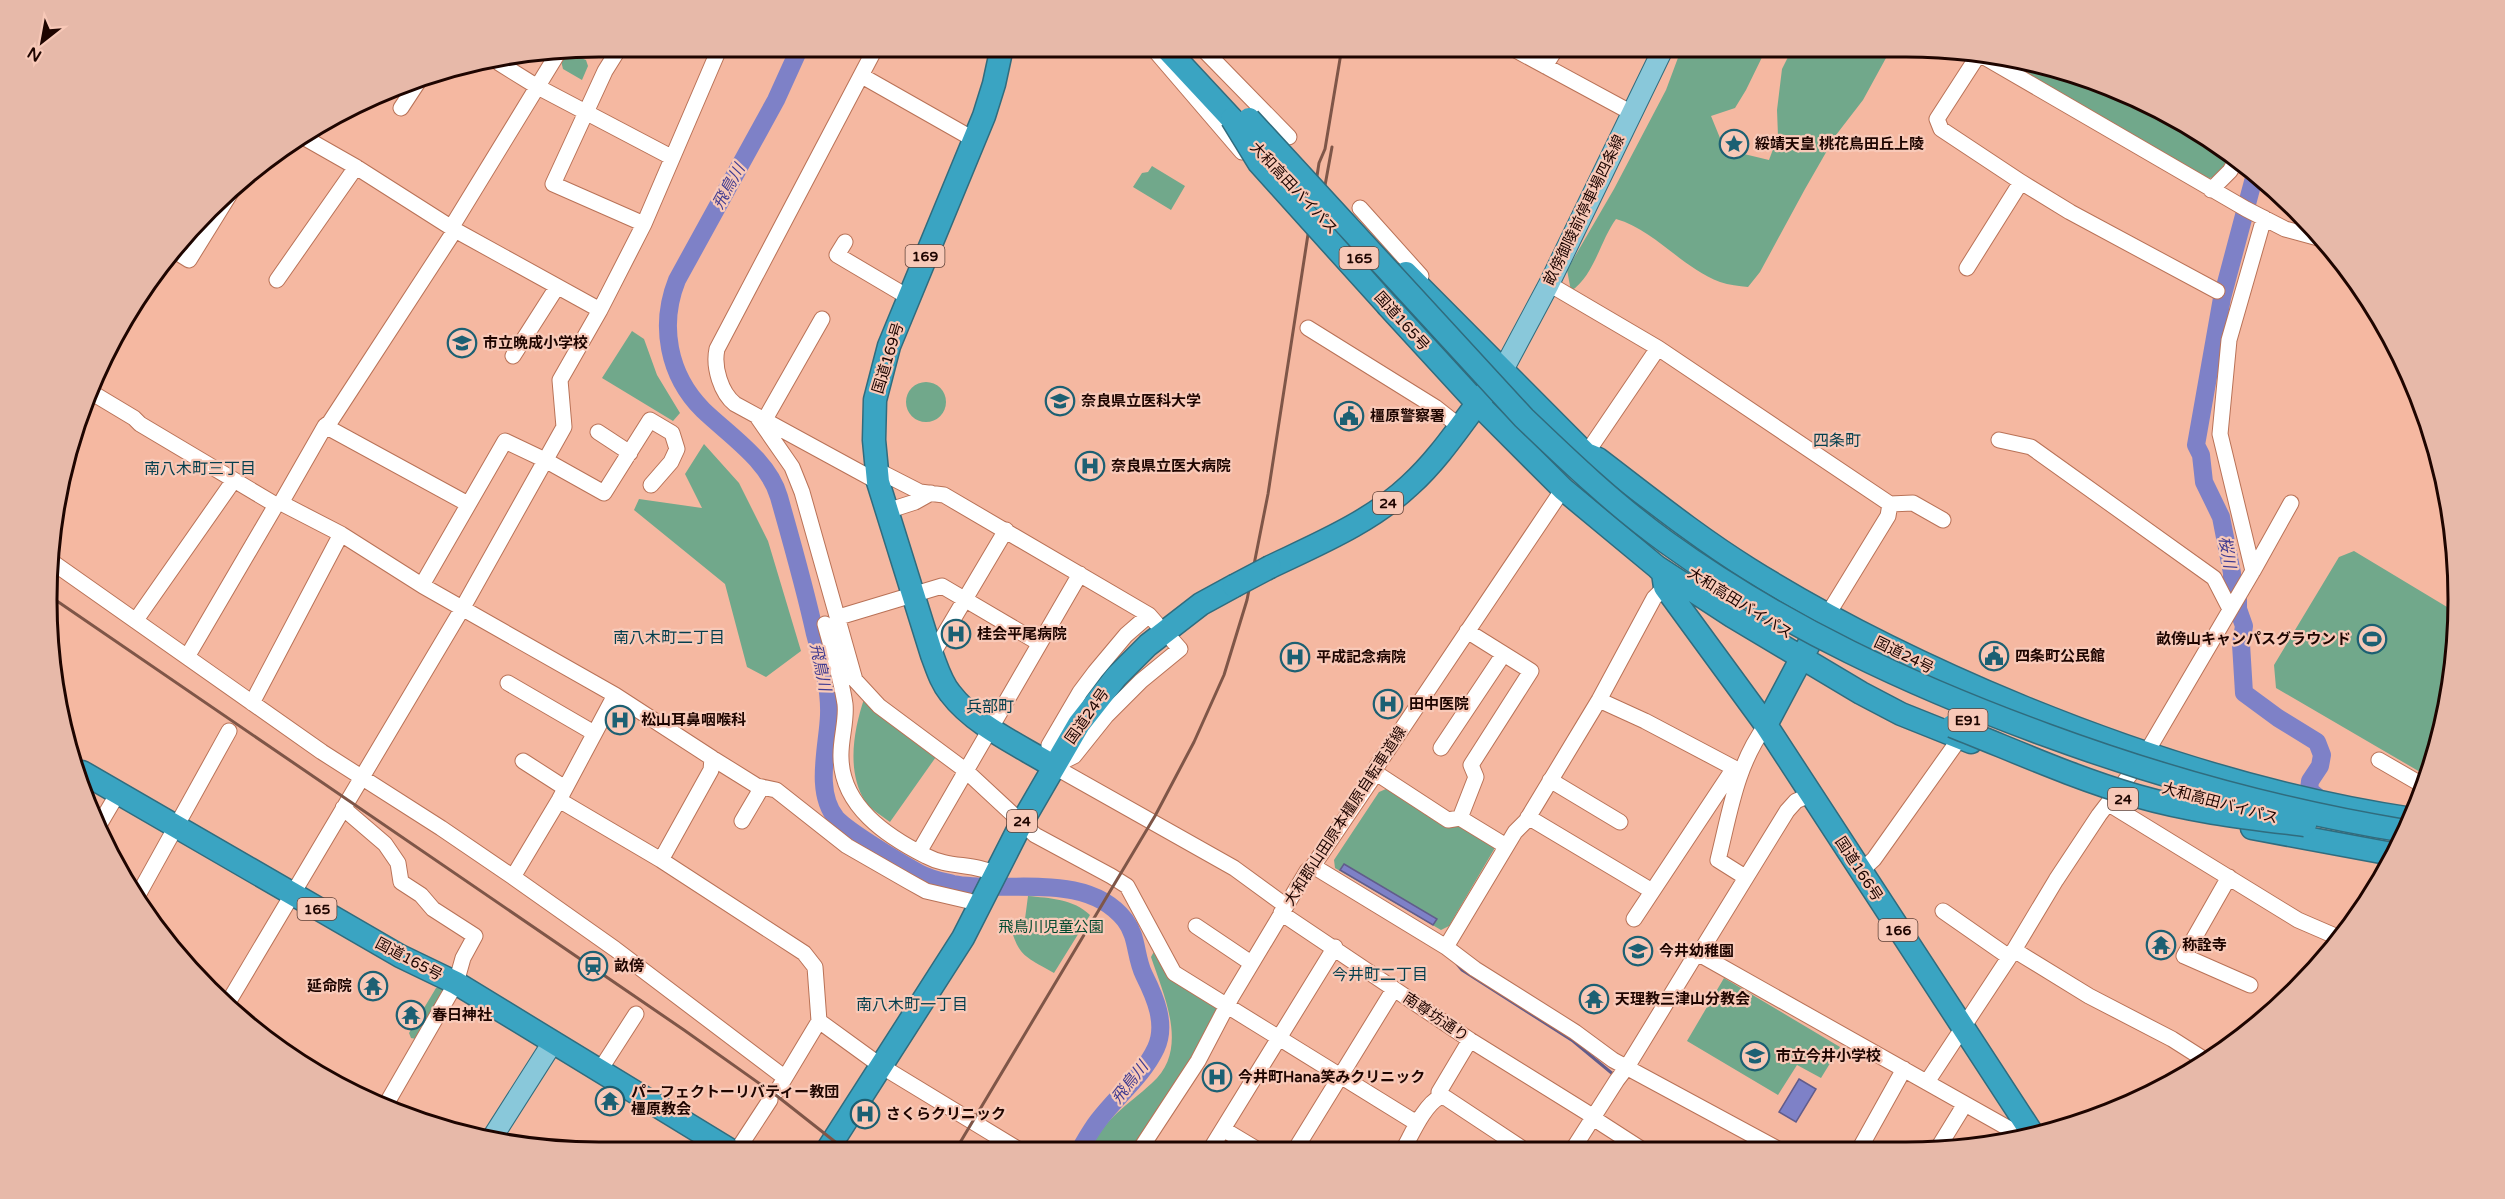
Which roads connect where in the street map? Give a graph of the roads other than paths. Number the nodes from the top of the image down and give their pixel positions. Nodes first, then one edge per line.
1 (613, 57) edge
2 (715, 57) edge
3 (871, 57) edge
4 (1000, 57) edge
5 (1162, 57) edge
6 (1177, 57) edge
7 (1192, 57) edge
8 (1211, 57) edge
9 (1529, 57) edge
10 (1550, 57) edge
11 (1659, 57) edge
12 (554, 59) edge
13 (1974, 62) edge
14 (1998, 65) edge
15 (503, 66) edge
16 (1545, 66) junction
17 (862, 76) junction
18 (537, 86) junction
19 (412, 91) edge
20 (400, 108) dead end
21 (588, 112) junction
22 (1632, 113) junction
23 (1240, 115) junction
24 (1290, 137) dead end
25 (973, 140) junction
26 (310, 141) edge
27 (671, 157) junction
28 (356, 167) junction
29 (2233, 167) edge
30 (2021, 183) junction
31 (2211, 190) junction
32 (1289, 203) dead end
33 (1360, 207) dead end
34 (217, 215) edge
35 (2264, 218) junction
36 (644, 224) junction
37 (453, 229) junction
38 (2306, 235) edge
39 (845, 242) dead end
40 (181, 255) edge
41 (1346, 268) dead end
42 (1967, 268) dead end
43 (277, 280) dead end
44 (1548, 284) junction
45 (557, 287) junction
46 (2217, 291) dead end
47 (908, 297) junction
48 (600, 310) junction
49 (822, 319) dead end
50 (1308, 328) dead end
51 (1658, 348) junction
52 (513, 356) dead end
53 (1451, 376) junction
54 (1490, 390) junction
55 (97, 396) edge
56 (761, 419) junction
57 (325, 426) junction
58 (1459, 426) junction
59 (598, 432) dead end
60 (1999, 440) dead end
61 (630, 453) junction
62 (1586, 454) junction
63 (545, 460) junction
64 (878, 476) junction
65 (234, 480) junction
66 (651, 485) dead end
67 (1563, 489) junction
68 (931, 493) junction
69 (2291, 503) dead end
70 (279, 504) junction
71 (468, 504) junction
72 (1890, 504) junction
73 (887, 511) junction
74 (1942, 520) dead end
75 (1006, 530) junction
76 (341, 534) junction
77 (58, 566) edge
78 (2253, 571) junction
79 (1080, 574) junction
80 (1661, 577) junction
81 (422, 585) junction
82 (913, 595) junction
83 (965, 599) junction
84 (462, 609) junction
85 (2230, 609) junction
86 (1828, 614) junction
87 (136, 620) junction
88 (832, 621) junction
89 (1467, 631) junction
90 (843, 633) junction
91 (1173, 641) dead end
92 (1040, 643) junction
93 (932, 655) junction
94 (1503, 655) junction
95 (1801, 656) junction
96 (187, 657) junction
97 (508, 683) dead end
98 (840, 683) junction
99 (1987, 692) junction
100 (615, 695) junction
101 (1599, 700) junction
102 (252, 703) junction
103 (1766, 725) junction
104 (990, 728) junction
105 (229, 731) dead end
106 (1956, 732) junction
107 (594, 733) junction
108 (1441, 748) dead end
109 (2145, 755) junction
110 (712, 758) junction
111 (2108, 758) junction
112 (2379, 760) dead end
113 (523, 761) dead end
114 (1053, 766) junction
115 (965, 770) junction
116 (1737, 770) junction
117 (1376, 773) junction
118 (86, 774) edge
119 (362, 778) junction
120 (1550, 780) junction
121 (2416, 782) edge
122 (762, 787) junction
123 (118, 793) junction
124 (562, 794) junction
125 (1812, 794) junction
126 (2111, 800) junction
127 (343, 808) junction
128 (2402, 817) edge
129 (103, 818) edge
130 (1460, 818) junction
131 (1528, 818) junction
132 (742, 821) dead end
133 (1620, 822) dead end
134 (1021, 824) junction
135 (2306, 826) junction
136 (174, 828) junction
137 (2397, 829) edge
138 (2391, 842) edge
139 (1506, 846) junction
140 (919, 852) junction
141 (2385, 853) edge
142 (661, 860) junction
143 (1313, 866) junction
144 (1860, 872) junction
145 (513, 877) junction
146 (1745, 877) junction
147 (2229, 877) junction
148 (989, 888) junction
149 (141, 889) edge
150 (1652, 891) junction
151 (293, 895) junction
152 (1283, 910) junction
153 (1943, 911) dead end
154 (1634, 919) dead end
155 (1196, 926) dead end
156 (2332, 935) edge
157 (1335, 947) junction
158 (1446, 947) junction
159 (2011, 953) junction
160 (1699, 954) junction
161 (1251, 963) junction
162 (456, 983) junction
163 (2250, 985) dead end
164 (1394, 989) junction
165 (231, 997) edge
166 (1227, 1006) junction
167 (636, 1014) dead end
168 (819, 1021) junction
169 (1962, 1026) junction
170 (1280, 1038) junction
171 (1470, 1040) junction
172 (553, 1042) junction
173 (2199, 1056) edge
174 (881, 1066) junction
175 (1628, 1067) junction
176 (1904, 1069) junction
177 (600, 1070) junction
178 (1340, 1076) junction
179 (784, 1077) junction
180 (1927, 1082) junction
181 (1440, 1097) junction
182 (389, 1100) edge
183 (1965, 1104) junction
184 (1594, 1117) junction
185 (1417, 1121) junction
186 (2029, 1128) edge
187 (1223, 1129) junction
188 (2014, 1131) edge
189 (496, 1132) edge
190 (1942, 1141) edge
191 (719, 1142) edge
192 (742, 1142) edge
193 (832, 1142) edge
194 (1007, 1142) edge
195 (1145, 1142) edge
196 (1215, 1142) edge
197 (1245, 1142) edge
198 (1300, 1142) edge
199 (1406, 1142) edge
200 (1512, 1142) edge
201 (1578, 1142) edge
202 (1631, 1142) edge
203 (1765, 1142) edge
204 (1863, 1142) edge

1 - 21 street
2 - 27 street
3 - 17 street
4 - 25 highway, 国道169号 / 169
5 - 32 street
6 - 23 highway, 国道165号 / 165
7 - 23 highway, 国道165号 / 165
8 - 24 street
9 - 16 street
10 - 16 street
11 - 22 main road, 畝傍御陵前停車場四条線
12 - 18 street
13 - 30 street
14 - 31 street
15 - 18 street
16 - 22 street
17 - 25 street
17 - 56 street
18 - 21 street
18 - 37 street
19 - 20 street
21 - 27 street
21 - 36 street
22 - 44 main road, 畝傍御陵前停車場四条線
23 - 53 highway, 国道165号 / 165, bridge
23 - 54 highway, 大和高田バイパス / 165, bridge
23 - 54 highway, 国道165号 / 165, bridge
25 - 47 highway, 国道169号 / 169
26 - 28 street
27 - 36 street
28 - 37 street
28 - 43 street
29 - 31 street
30 - 42 street
30 - 46 street
31 - 35 street
33 - 54 street
34 - 40 street
35 - 38 street
35 - 78 street
36 - 48 street
37 - 45 street
37 - 57 street
39 - 47 street
41 - 53 street
44 - 51 street
44 - 54 main road, 畝傍御陵前停車場四条線
45 - 48 street
45 - 52 street
47 - 64 highway, 国道169号 / 169
48 - 63 street
49 - 56 street
50 - 58 street
51 - 62 street
51 - 72 street
53 - 54 highway, 国道165号 / 165
54 - 58 highway, 国道24号 / 24
54 - 62 highway, 国道24号
54 - 67 highway
54 - 111 highway, 大和高田バイパス / E91, bridge
54 - 135 highway, 大和高田バイパス / E91, bridge
55 - 65 street
56 - 64 street
56 - 88 street
57 - 70 street
57 - 71 street
58 - 114 highway, 国道24号 / 24, bridge
59 - 61 street
60 - 85 street
61 - 63 street
61 - 66 street
62 - 67 highway
62 - 86 highway, 国道24号
62 - 111 highway, bridge
63 - 71 street
63 - 84 street
64 - 68 street
64 - 73 highway, 国道169号 / 169
65 - 70 street
65 - 87 street
67 - 80 highway
67 - 89 street, 大和郡山田原本橿原自転車道線
68 - 73 street
68 - 75 street
69 - 78 street
70 - 76 street
70 - 96 street
71 - 81 street
72 - 74 street
72 - 86 street
73 - 82 highway, 国道169号 / 169
75 - 79 street
75 - 83 street
76 - 81 street
76 - 102 street
77 - 87 street
78 - 85 street
79 - 92 street
79 - 114 street
80 - 95 highway
80 - 101 street
80 - 103 highway, 国道166号 / 166
81 - 84 street
82 - 83 street
82 - 88 street
82 - 93 highway, 国道169号 / 169
83 - 92 street
83 - 93 street
84 - 100 street
84 - 119 street
85 - 109 street
86 - 95 highway
86 - 99 highway, 国道24号
87 - 96 street
88 - 90 street
88 - 98 street
89 - 94 street
89 - 117 street, 大和郡山田原本橿原自転車道線
90 - 98 street
90 - 115 street
91 - 114 street
92 - 104 street
93 - 104 highway, 国道169号 / 169
94 - 108 street
94 - 130 street
95 - 103 highway
95 - 106 highway
96 - 102 street
97 - 107 street
98 - 140 street
99 - 106 street
99 - 109 highway, 国道24号
100 - 107 street
100 - 110 street
101 - 116 street
101 - 120 street
102 - 119 street
103 - 116 street
103 - 125 highway, 国道166号 / 166
104 - 114 highway, 国道169号 / 169
104 - 115 street
105 - 136 street
106 - 126 highway, 24
106 - 135 highway, bridge
106 - 144 street
107 - 124 street
109 - 126 street
109 - 128 highway, 国道24号
110 - 122 street
110 - 142 street
111 - 137 highway, 大和高田バイパス / E91, bridge
112 - 121 street
113 - 124 street
114 - 134 highway, 国道24号 / 24
114 - 152 street, 南尊坊通り
115 - 134 street
115 - 140 street
116 - 146 street
116 - 150 street
117 - 130 street
117 - 143 street, 大和郡山田原本橿原自転車道線
118 - 123 highway, 国道165号 / 165
119 - 127 street
119 - 145 street
120 - 131 street
120 - 133 street
122 - 132 street
122 - 148 street
123 - 129 street
123 - 136 highway, 国道165号 / 165
124 - 142 street
124 - 145 street
125 - 144 highway, 国道166号 / 166
125 - 146 street
126 - 141 highway, 24
126 - 147 street
126 - 159 street
127 - 151 street
127 - 162 street
130 - 139 street
131 - 139 street
131 - 150 street
134 - 148 highway, 国道24号 / 24
134 - 166 street
135 - 138 highway, 大和高田バイパス / E91
136 - 149 street
136 - 151 highway, 国道165号 / 165
139 - 158 street
140 - 148 street
142 - 168 street
143 - 152 street, 大和郡山田原本橿原自転車道線
143 - 158 street
144 - 169 highway, 国道166号 / 166
145 - 179 street
146 - 160 street
147 - 156 street
147 - 163 street
148 - 174 highway, 国道24号 / 24
150 - 154 street
151 - 162 highway, 国道165号 / 165
151 - 165 street
152 - 157 street, 南尊坊通り
152 - 161 street, 大和郡山田原本橿原自転車道線
153 - 159 street
155 - 161 street
157 - 164 street, 南尊坊通り
157 - 170 street
158 - 175 street
159 - 169 street
159 - 173 street
160 - 175 street
160 - 176 street
161 - 166 street, 大和郡山田原本橿原自転車道線
162 - 172 highway, 国道165号 / 165
162 - 182 street
164 - 171 street, 南尊坊通り
164 - 178 street
166 - 170 street
166 - 195 street, 大和郡山田原本橿原自転車道線
167 - 177 street
168 - 174 street
168 - 179 street
169 - 180 street
169 - 186 highway, 国道166号 / 166
170 - 178 street
170 - 187 street
171 - 181 street
171 - 184 street, 南尊坊通り
172 - 177 highway, 国道165号 / 165
172 - 189 main road
174 - 193 highway, 国道24号 / 24
174 - 194 street
175 - 184 street
175 - 203 street
176 - 180 street
176 - 204 street
177 - 191 highway, 国道165号 / 165
178 - 185 street
178 - 198 street
179 - 192 street
180 - 183 street
181 - 185 street
181 - 200 street
183 - 188 street
183 - 190 street
184 - 201 street
184 - 202 street, 南尊坊通り
185 - 199 street
187 - 196 street
187 - 197 street

